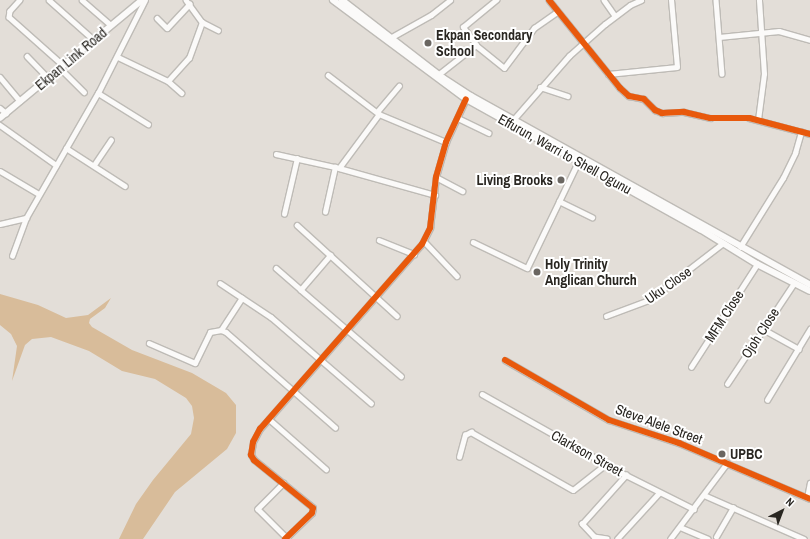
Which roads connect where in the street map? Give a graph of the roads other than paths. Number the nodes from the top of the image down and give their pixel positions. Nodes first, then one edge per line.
1 (20, 0) edge
2 (49, 0) edge
3 (82, 0) edge
4 (142, 0) edge
5 (145, 0) edge
6 (332, 0) edge
7 (342, 0) edge
8 (450, 0) edge
9 (496, 0) edge
10 (549, 0) edge
11 (604, 0) edge
12 (641, 0) edge
13 (671, 0) edge
14 (716, 0) edge
15 (759, 0) edge
16 (187, 2) edge
17 (557, 12) junction
18 (615, 16) junction
19 (157, 18) dead end
20 (202, 22) junction
21 (111, 25) junction
22 (218, 30) dead end
23 (763, 32) junction
24 (719, 37) junction
25 (390, 38) junction
26 (94, 40) junction
27 (810, 40) edge
28 (476, 45) junction
29 (583, 45) junction
30 (26, 56) dead end
31 (118, 57) junction
32 (61, 67) junction
33 (439, 74) junction
34 (608, 74) junction
35 (722, 74) dead end
36 (328, 75) dead end
37 (0, 77) edge
38 (48, 78) junction
39 (168, 82) junction
40 (399, 86) dead end
41 (540, 87) junction
42 (84, 92) dead end
43 (98, 93) junction
44 (182, 93) dead end
45 (568, 96) dead end
46 (466, 99) junction
47 (20, 101) junction
48 (0, 108) edge
49 (6, 113) junction
50 (378, 113) junction
51 (0, 118) edge
52 (458, 118) junction
53 (514, 119) junction
54 (758, 120) junction
55 (148, 124) dead end
56 (0, 125) edge
57 (800, 132) junction
58 (489, 133) dead end
59 (810, 134) edge
60 (111, 140) dead end
61 (446, 142) junction
62 (66, 148) junction
63 (276, 154) dead end
64 (297, 158) junction
65 (578, 162) junction
66 (56, 165) junction
67 (94, 165) junction
68 (595, 167) junction
69 (337, 168) junction
70 (0, 171) edge
71 (436, 177) junction
72 (125, 186) dead end
73 (462, 191) dead end
74 (39, 194) junction
75 (435, 195) junction
76 (559, 201) junction
77 (325, 212) dead end
78 (284, 214) dead end
79 (592, 217) dead end
80 (26, 218) junction
81 (0, 224) edge
82 (298, 225) dead end
83 (379, 240) dead end
84 (424, 241) junction
85 (473, 242) dead end
86 (723, 243) junction
87 (740, 246) junction
88 (414, 254) junction
89 (330, 255) junction
90 (12, 256) dead end
91 (757, 264) junction
92 (276, 268) dead end
93 (457, 276) dead end
94 (794, 282) junction
95 (220, 283) dead end
96 (810, 285) edge
97 (301, 290) junction
98 (810, 291) edge
99 (376, 297) junction
100 (242, 298) junction
101 (397, 316) dead end
102 (606, 316) dead end
103 (763, 329) junction
104 (221, 330) junction
105 (347, 330) junction
106 (810, 330) edge
107 (149, 343) dead end
108 (799, 349) junction
109 (320, 360) junction
110 (505, 360) dead end
111 (691, 367) dead end
112 (400, 376) dead end
113 (727, 384) dead end
114 (294, 391) junction
115 (482, 394) dead end
116 (767, 400) dead end
117 (371, 403) dead end
118 (269, 419) junction
119 (335, 427) dead end
120 (459, 457) dead end
121 (727, 463) junction
122 (606, 464) junction
123 (326, 469) dead end
124 (626, 474) junction
125 (284, 483) junction
126 (810, 483) edge
127 (659, 493) junction
128 (704, 495) junction
129 (808, 498) edge
130 (733, 507) junction
131 (694, 509) junction
132 (680, 527) junction
133 (716, 537) dead end
134 (287, 539) edge
135 (607, 539) edge
136 (616, 539) edge
137 (670, 539) edge
138 (708, 539) edge
139 (804, 539) edge

1 - 32 street
2 - 26 street
3 - 21 street
4 - 21 street, Ekpan Link Road
5 - 31 street
6 - 46 main road, Effurun, Warri to Shell Ogunu
7 - 25 main road, Effurun, Warri to Shell Ogunu
8 - 25 street
9 - 28 street
10 - 17 street
11 - 18 street
12 - 18 street
13 - 34 street
14 - 24 street
15 - 23 street
16 - 19 street
16 - 20 street
17 - 28 street
17 - 29 street
18 - 29 street
20 - 22 street
20 - 39 street
21 - 26 street, Ekpan Link Road
23 - 24 street
23 - 27 street
23 - 54 street
24 - 35 street
25 - 33 main road, Effurun, Warri to Shell Ogunu
26 - 32 street, Ekpan Link Road
28 - 33 street
29 - 34 street
29 - 41 street
30 - 38 street
31 - 39 street
31 - 43 street
32 - 38 street, Ekpan Link Road
32 - 42 street
33 - 53 main road, Effurun, Warri to Shell Ogunu
34 - 54 street
36 - 50 street
37 - 47 street
38 - 47 street, Ekpan Link Road
39 - 44 street
40 - 50 street
41 - 45 street
41 - 53 street
43 - 55 street
43 - 62 street
46 - 52 street
46 - 65 main road, Effurun, Warri to Shell Ogunu
47 - 49 street, Ekpan Link Road
48 - 49 street
49 - 51 street, Ekpan Link Road
50 - 61 street
50 - 69 street
52 - 58 street
52 - 61 street
53 - 68 main road, Effurun, Warri to Shell Ogunu
54 - 57 street
56 - 66 street
57 - 59 street
57 - 87 street
60 - 67 street
61 - 71 street
62 - 66 street
62 - 67 street
63 - 64 street
64 - 69 street
64 - 78 street
65 - 68 main road, Effurun, Warri to Shell Ogunu
65 - 76 street
66 - 74 street
67 - 72 street
68 - 86 main road, Effurun, Warri to Shell Ogunu
68 - 87 main road, Effurun, Warri to Shell Ogunu
69 - 75 street
69 - 77 street
70 - 74 street
71 - 73 street
71 - 75 street
74 - 80 street
75 - 84 street
76 - 79 street
76 - 85 street
80 - 81 street
80 - 90 street
82 - 89 street
83 - 88 street
84 - 88 street
84 - 93 street
86 - 91 main road, Effurun, Warri to Shell Ogunu
86 - 102 street, Uku Close
87 - 96 main road, Effurun, Warri to Shell Ogunu
88 - 99 street
89 - 97 street
89 - 99 street
91 - 94 main road, Effurun, Warri to Shell Ogunu
91 - 111 street, MFM Close
92 - 97 street
94 - 98 main road, Effurun, Warri to Shell Ogunu
94 - 103 street, Ojoh Close
95 - 100 street
97 - 105 street
99 - 101 street
99 - 105 street
100 - 104 street
100 - 109 street
103 - 108 street
103 - 113 street, Ojoh Close
104 - 107 street
104 - 114 street
105 - 109 street
105 - 112 street
106 - 108 street
108 - 116 street
109 - 114 street
109 - 117 street
110 - 121 street, Steve Alele Street
114 - 118 street
114 - 119 street
115 - 122 street, Clarkson Street
118 - 123 street
118 - 125 street
120 - 122 street
121 - 128 street
121 - 129 street, Steve Alele Street
122 - 124 street, Clarkson Street
124 - 127 street, Clarkson Street
124 - 135 street
125 - 134 street
125 - 134 street
126 - 129 street
127 - 131 street, Clarkson Street
127 - 136 street
128 - 130 street
128 - 131 street
130 - 133 street
130 - 139 street
131 - 132 street
132 - 137 street
132 - 138 street

